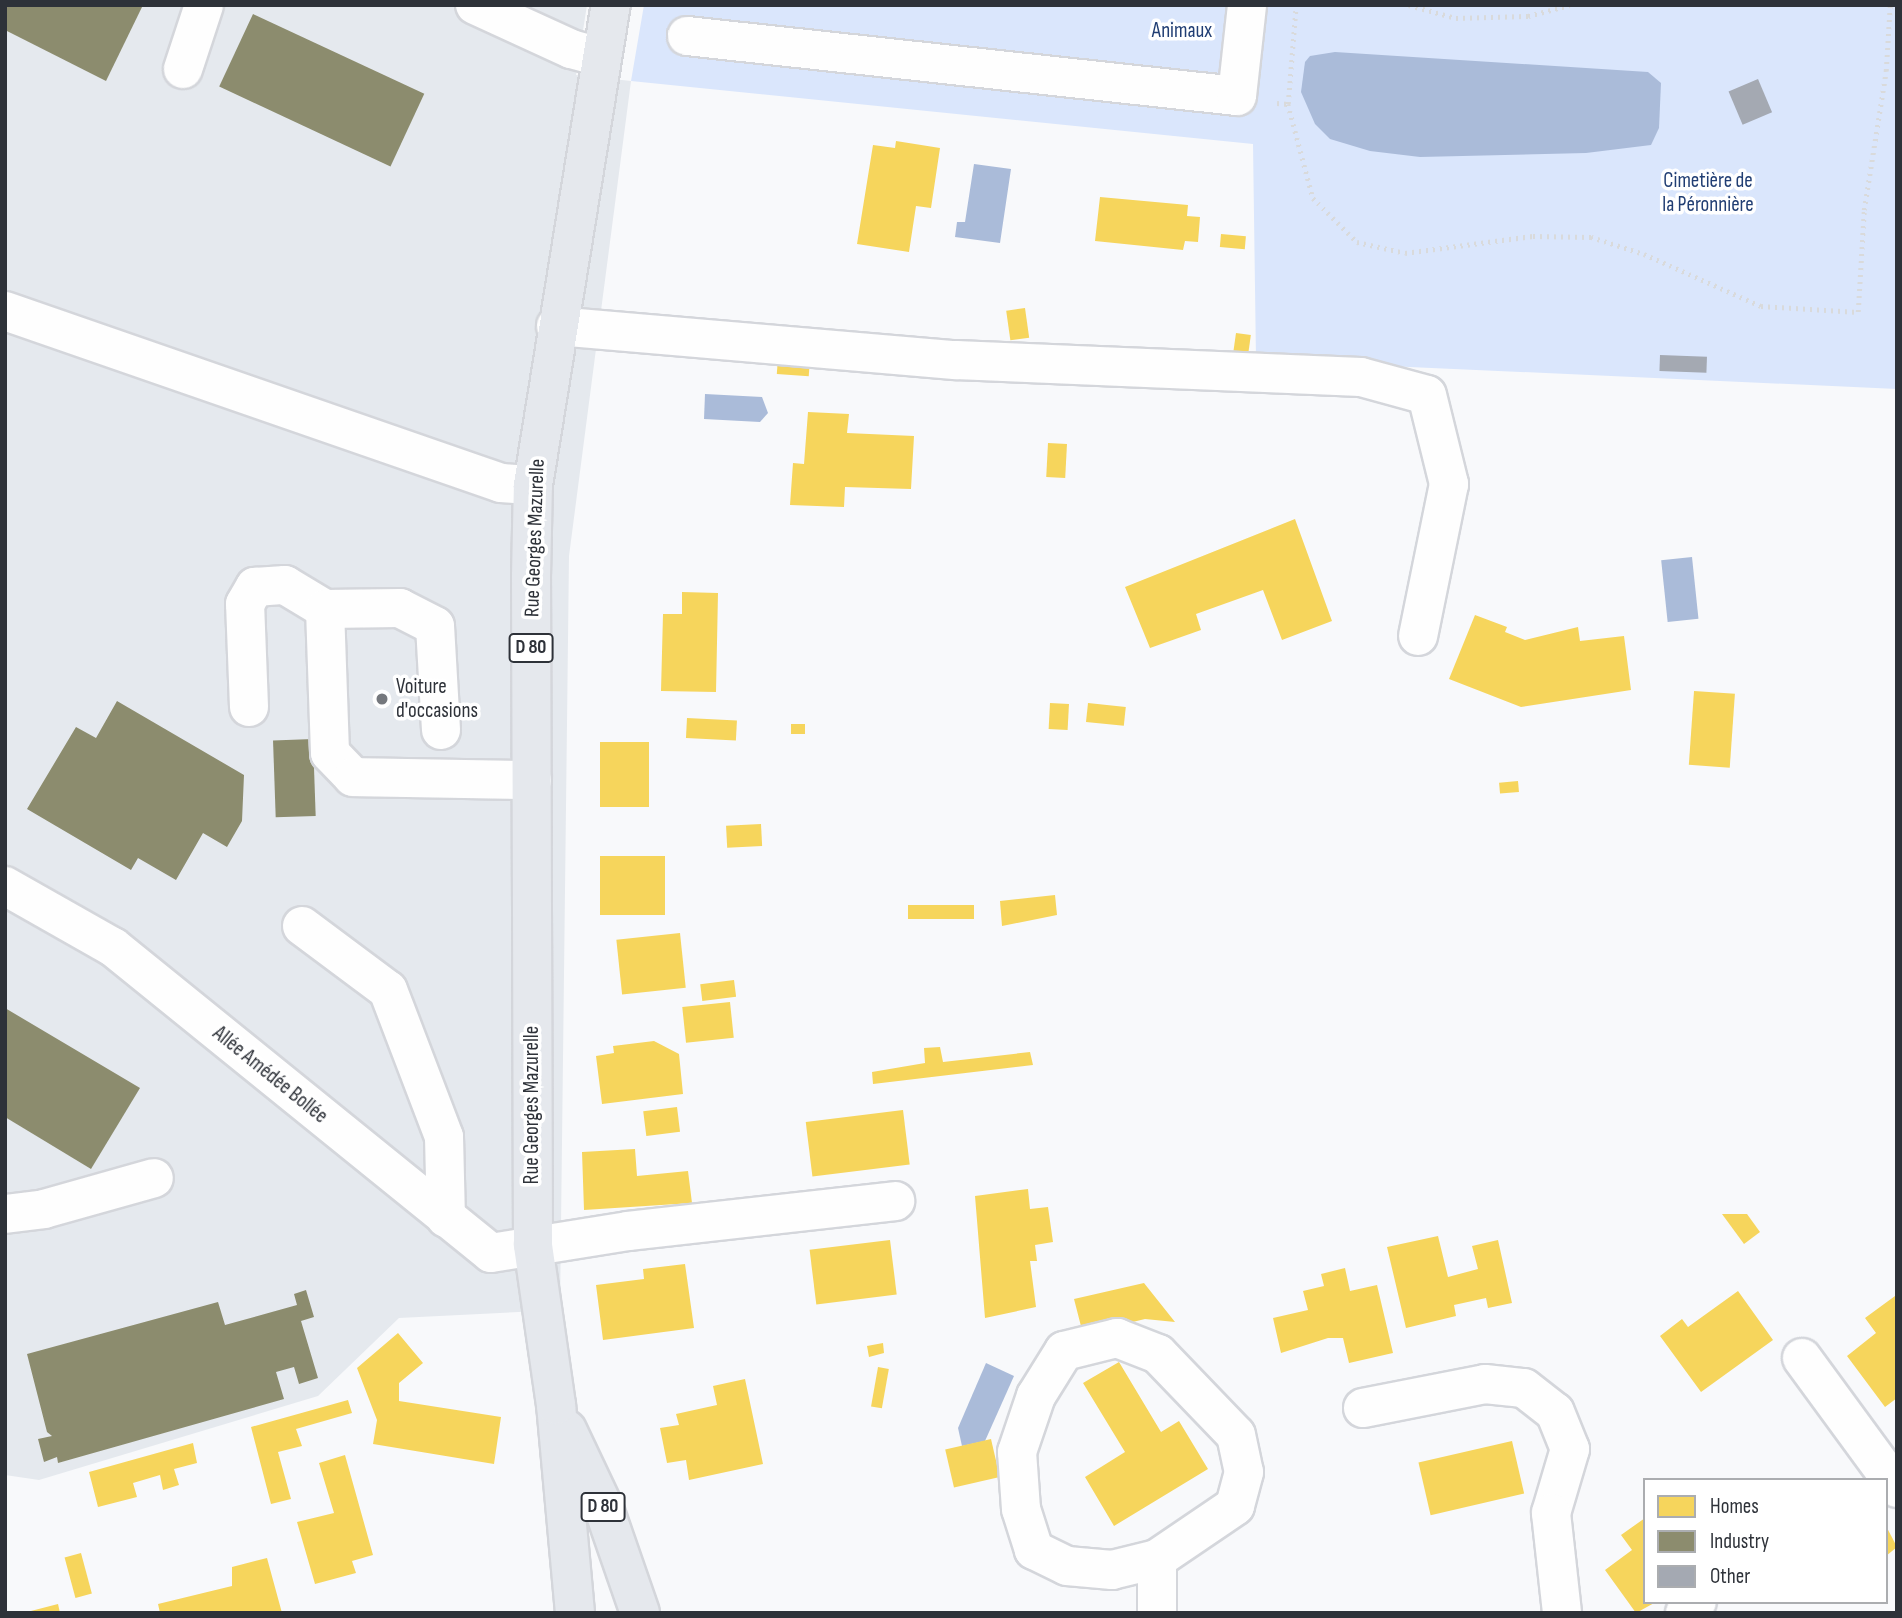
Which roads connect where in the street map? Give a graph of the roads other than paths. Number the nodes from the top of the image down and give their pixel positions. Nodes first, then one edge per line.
1 (204, 5) edge
2 (475, 5) edge
3 (611, 5) edge
4 (1247, 5) edge
5 (687, 36) dead end
6 (601, 57) junction
7 (183, 69) dead end
8 (5, 311) edge
9 (556, 326) junction
10 (533, 485) junction
11 (325, 609) junction
12 (1418, 636) dead end
13 (249, 708) dead end
14 (441, 730) dead end
15 (532, 780) junction
16 (5, 886) edge
17 (302, 926) dead end
18 (154, 1178) dead end
19 (895, 1201) dead end
20 (5, 1214) edge
21 (446, 1218) junction
22 (533, 1245) junction
23 (1802, 1358) dead end
24 (556, 1405) junction
25 (1363, 1408) dead end
26 (1897, 1488) edge
27 (1157, 1559) junction
28 (575, 1613) edge
29 (640, 1613) edge
30 (1157, 1613) edge
31 (1562, 1613) edge

1 - 7 street
2 - 6 street
3 - 6 main road, Rue Georges Mazurelle / D 80
4 - 5 street
6 - 9 main road, Rue Georges Mazurelle / D 80
8 - 10 street
9 - 10 main road, Rue Georges Mazurelle / D 80
9 - 12 street
10 - 15 main road, Rue Georges Mazurelle / D 80
11 - 13 street
11 - 14 street
11 - 15 street
15 - 22 main road, Rue Georges Mazurelle / D 80
16 - 21 street, Allée Amédée Bollée
17 - 21 street
18 - 20 street
19 - 22 street, Allée Amédée Bollée
21 - 22 street, Allée Amédée Bollée
22 - 24 main road, D 80
23 - 26 street
24 - 28 main road, D 80
24 - 29 main road, D 80
25 - 31 street
27 - 27 street
27 - 30 street

